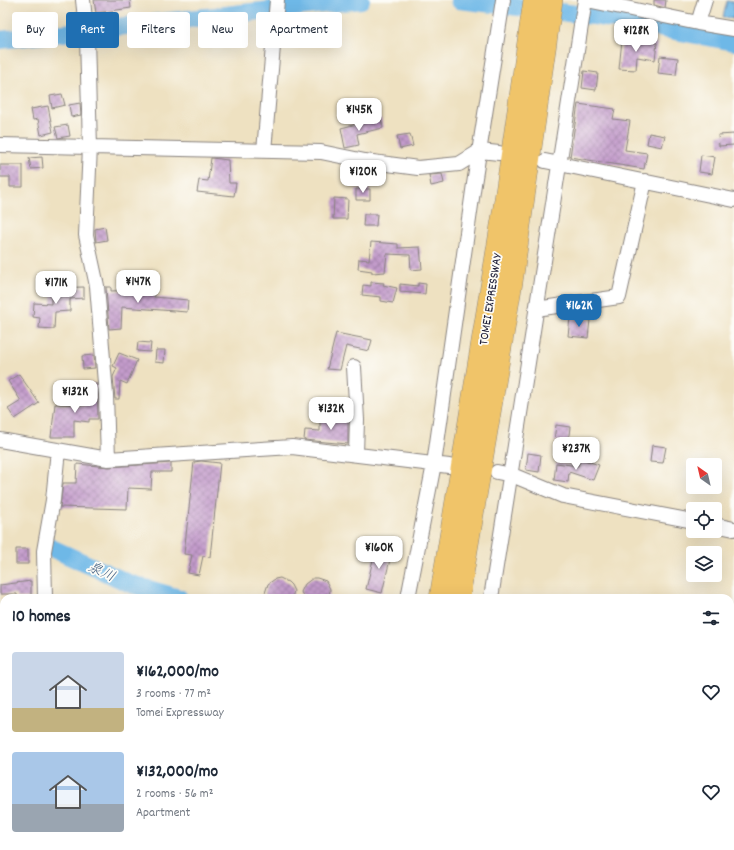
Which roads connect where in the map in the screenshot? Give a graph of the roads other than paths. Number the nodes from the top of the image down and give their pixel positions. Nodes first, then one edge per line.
1 (83, 0) edge
2 (276, 0) edge
3 (503, 0) edge
4 (534, 0) edge
5 (552, 0) edge
6 (586, 0) edge
7 (705, 0) edge
8 (698, 23) junction
9 (734, 29) edge
10 (538, 30) junction
11 (0, 145) edge
12 (90, 147) junction
13 (264, 151) junction
14 (480, 151) junction
15 (498, 152) dead end
16 (552, 162) junction
17 (645, 181) junction
18 (734, 200) edge
19 (536, 309) junction
20 (354, 367) dead end
21 (0, 440) edge
22 (58, 450) junction
23 (356, 454) junction
24 (108, 459) junction
25 (434, 464) junction
26 (449, 466) dead end
27 (497, 472) dead end
28 (512, 475) junction
29 (686, 520) edge
30 (722, 526) edge
31 (734, 529) edge
32 (45, 594) edge
33 (409, 594) edge
34 (441, 594) edge
35 (460, 594) edge
36 (492, 594) edge

1 - 12 street
2 - 13 street
3 - 14 street
4 - 10 highway, TOMEI EXPRESSWAY
5 - 10 highway, TOMEI EXPRESSWAY
6 - 8 street
6 - 16 street
7 - 8 street
8 - 9 street
10 - 34 highway, TOMEI EXPRESSWAY
10 - 35 highway, TOMEI EXPRESSWAY
11 - 12 street
12 - 13 street
12 - 24 street
13 - 14 street
14 - 15 street
14 - 25 street
16 - 17 street
16 - 19 street
17 - 18 street
17 - 19 street
19 - 28 street
20 - 23 street
21 - 22 street
22 - 24 street
22 - 32 street
23 - 24 street
23 - 25 street
25 - 26 street
25 - 33 street
27 - 28 street
28 - 29 street
28 - 36 street
30 - 31 street

